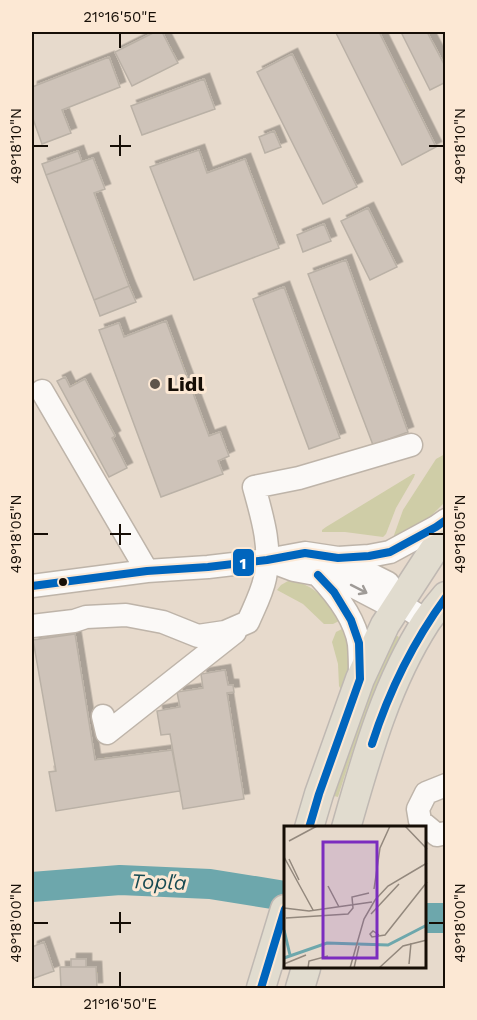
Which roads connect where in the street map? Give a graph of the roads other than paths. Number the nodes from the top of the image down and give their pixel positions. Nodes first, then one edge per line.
1 (42, 391) dead end
2 (411, 445) dead end
3 (446, 520) edge
4 (446, 531) edge
5 (338, 558) junction
6 (267, 560) junction
7 (147, 571) junction
8 (318, 575) junction
9 (32, 586) edge
10 (446, 596) edge
11 (399, 603) junction
12 (427, 621) junction
13 (248, 622) junction
14 (32, 626) edge
15 (360, 679) junction
16 (103, 716) dead end
17 (446, 785) edge
18 (310, 826) edge
19 (347, 826) edge
20 (446, 833) edge
21 (284, 912) edge
22 (306, 969) edge
23 (261, 988) edge
24 (300, 988) edge

1 - 7 street
2 - 6 street
3 - 5 street
4 - 11 main road
5 - 6 street
5 - 11 street
6 - 7 street
6 - 8 street
6 - 13 street
7 - 9 street
8 -> 11 street
8 - 15 street
10 - 12 main road
11 - 12 street
11 - 15 main road
12 - 19 main road
13 - 14 street
13 - 16 street
15 - 18 main road
17 - 20 street
21 - 23 main road
22 - 24 main road

